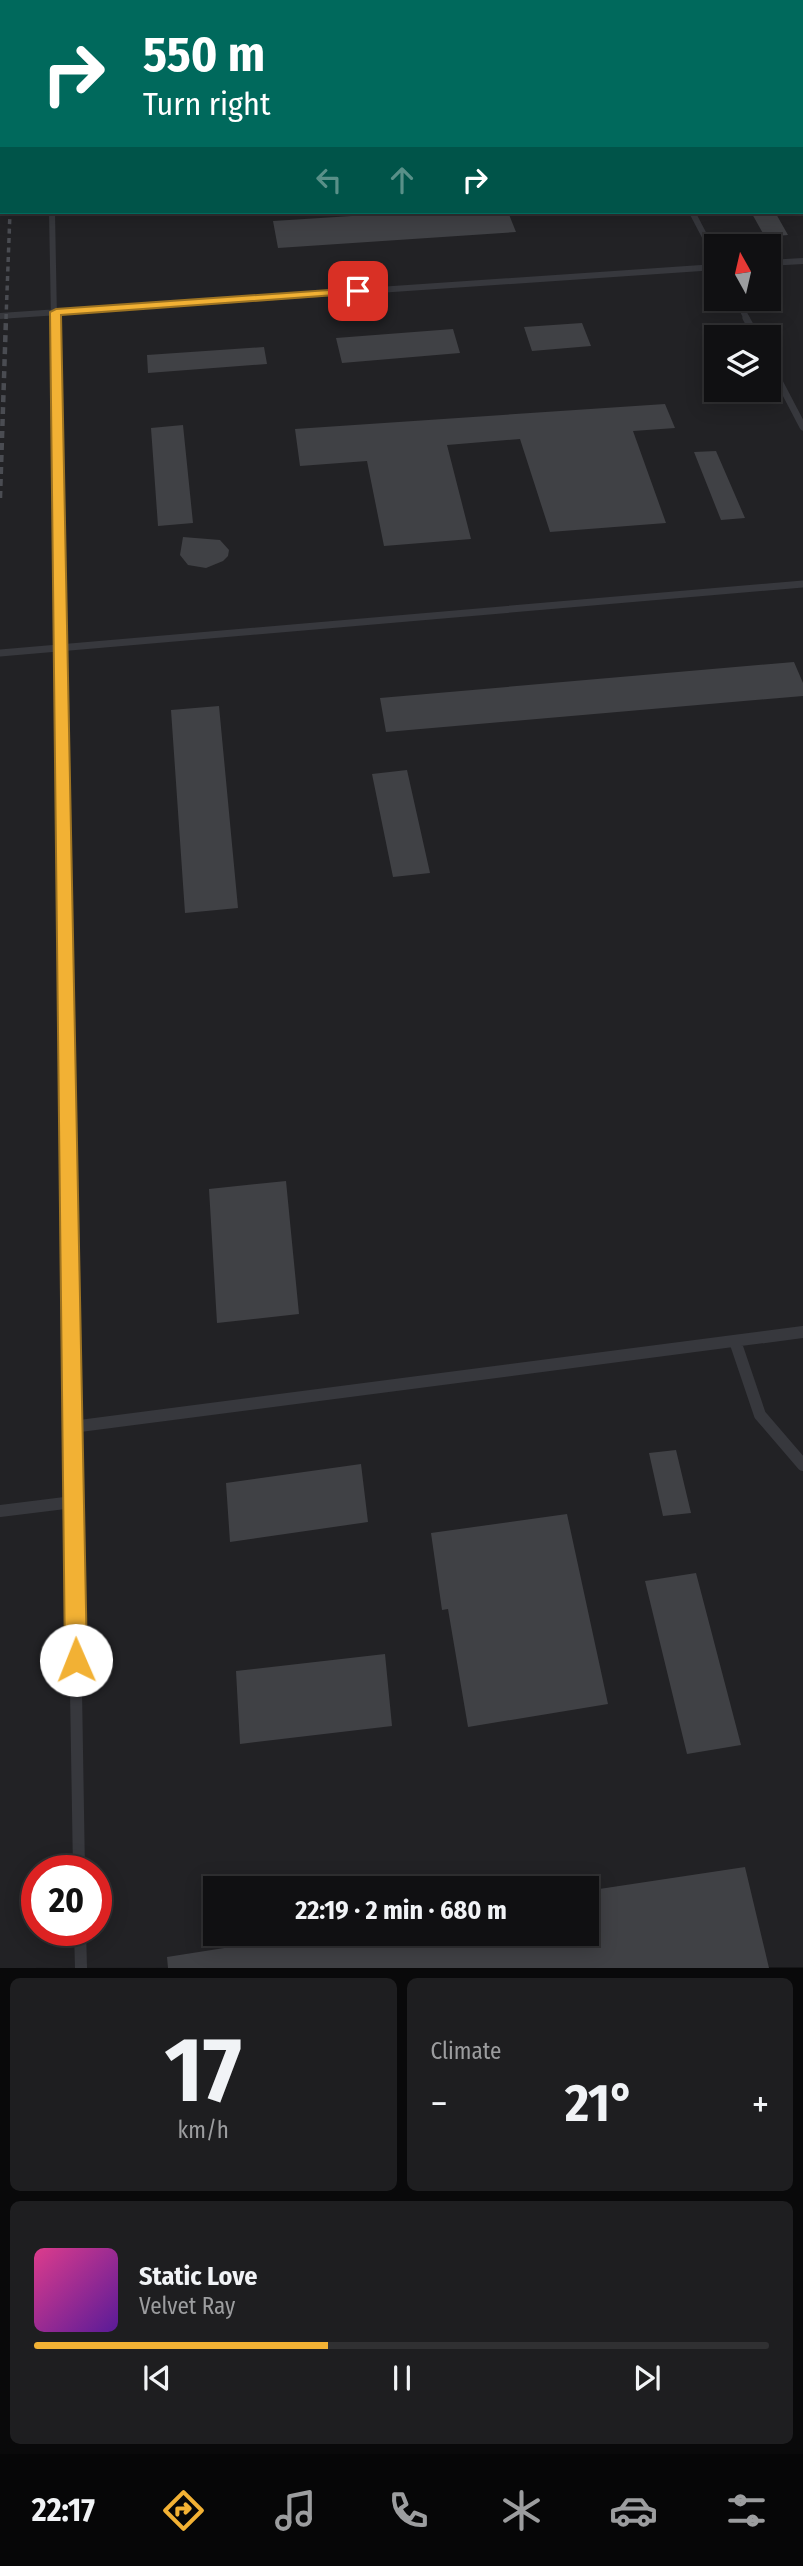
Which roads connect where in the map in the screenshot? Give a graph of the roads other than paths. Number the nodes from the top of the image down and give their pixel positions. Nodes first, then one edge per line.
1 (52, 214) edge
2 (693, 214) edge
3 (704, 235) edge
4 (803, 261) edge
5 (781, 262) edge
6 (704, 268) edge
7 (56, 312) junction
8 (0, 316) edge
9 (781, 385) edge
10 (803, 427) edge
11 (803, 583) edge
12 (61, 648) junction
13 (0, 653) edge
14 (803, 1332) edge
15 (735, 1340) junction
16 (72, 1427) junction
17 (803, 1465) edge
18 (74, 1502) junction
19 (0, 1511) edge
20 (79, 1855) edge
21 (80, 1946) edge
22 (80, 1968) edge

1 - 7 lane
2 - 3 lane
4 - 5 lane
6 - 7 lane
7 - 8 lane
7 - 12 lane
9 - 10 lane
11 - 12 lane
12 - 13 lane
12 - 16 lane
14 - 15 lane
15 - 16 lane
15 - 17 lane
16 - 18 lane
18 - 19 lane
18 - 20 lane
21 - 22 lane

